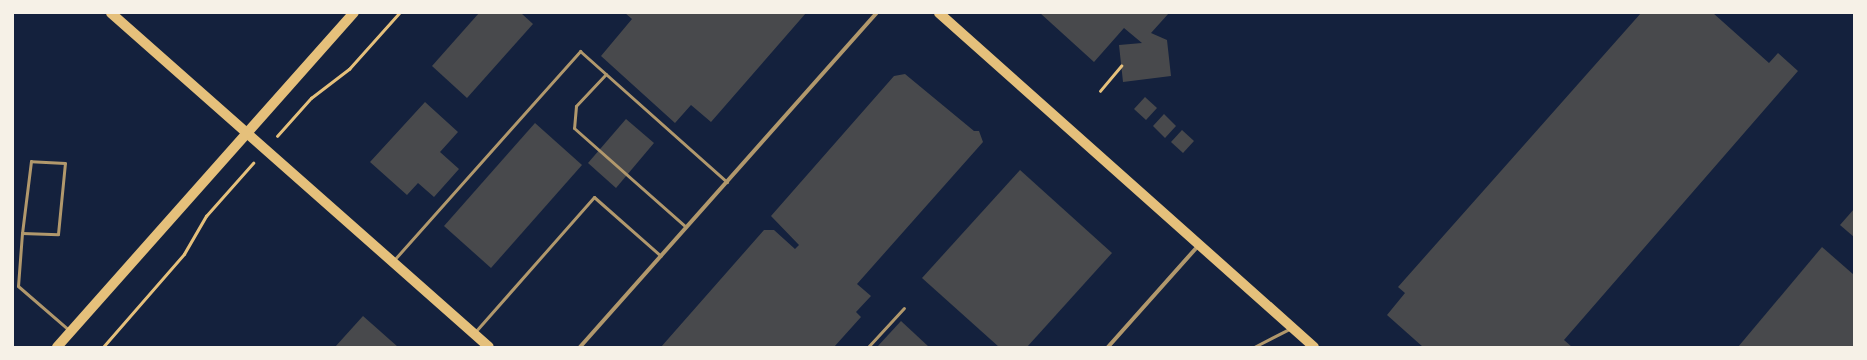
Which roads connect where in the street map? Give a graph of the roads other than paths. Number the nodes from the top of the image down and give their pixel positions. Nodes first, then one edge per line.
1 (111, 13) edge
2 (354, 13) edge
3 (877, 13) edge
4 (939, 13) edge
5 (606, 74) junction
6 (246, 133) junction
7 (727, 182) junction
8 (686, 227) junction
9 (22, 233) junction
10 (1199, 245) junction
11 (660, 256) junction
12 (393, 261) junction
13 (904, 308) dead end
14 (1292, 328) junction
15 (71, 331) junction
16 (474, 334) junction
17 (56, 347) edge
18 (489, 347) edge
19 (580, 347) edge
20 (868, 347) edge
21 (1108, 347) edge
22 (1254, 347) edge
23 (1314, 347) edge

1 - 6 main road
2 - 6 main road
3 - 7 street
4 - 10 main road
5 - 7 lane
5 - 8 lane
5 - 12 lane
6 - 12 main road
6 - 15 main road
7 - 8 street
8 - 11 street
9 - 9 lane
9 - 15 lane
10 - 14 main road
10 - 21 street
11 - 16 lane
11 - 19 street
12 - 16 main road
13 - 20 lane
14 - 22 lane
14 - 23 main road
15 - 17 main road
16 - 18 main road

